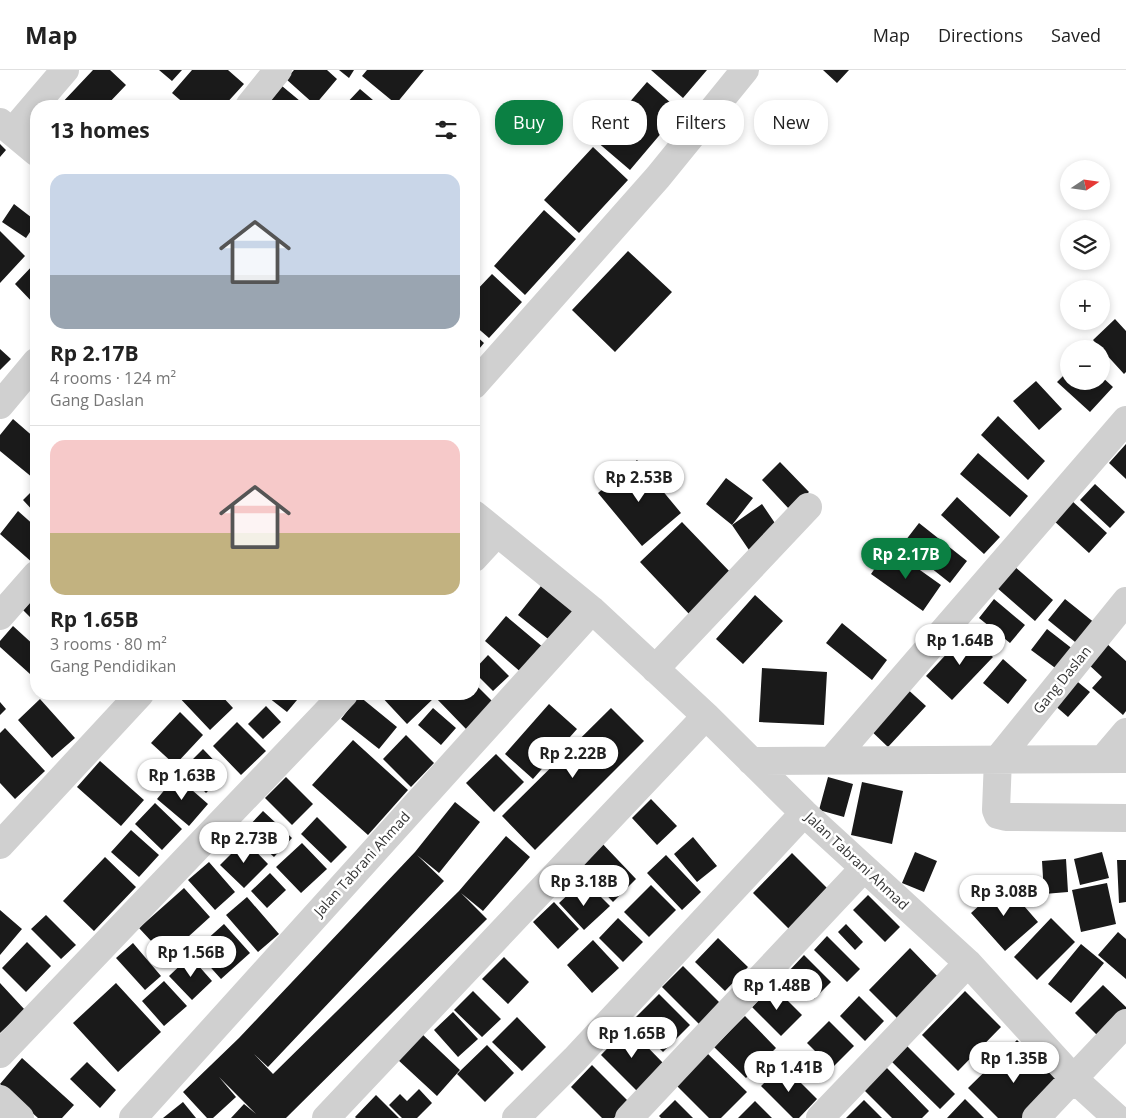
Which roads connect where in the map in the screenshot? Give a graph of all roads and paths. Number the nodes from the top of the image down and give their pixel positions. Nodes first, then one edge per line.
1 (65, 70) edge
2 (278, 70) edge
3 (745, 70) edge
4 (34, 100) edge
5 (254, 100) edge
6 (30, 104) edge
7 (6, 127) edge
8 (30, 147) edge
9 (30, 369) edge
10 (480, 378) edge
11 (0, 405) edge
12 (1126, 420) edge
13 (808, 507) dead end
14 (480, 519) edge
15 (497, 533) junction
16 (480, 551) edge
17 (30, 583) edge
18 (1126, 601) edge
19 (592, 610) junction
20 (0, 616) edge
21 (655, 669) junction
22 (134, 700) edge
23 (338, 700) edge
24 (706, 716) junction
25 (1126, 732) edge
26 (998, 759) junction
27 (1115, 759) edge
28 (832, 760) junction
29 (751, 761) junction
30 (804, 813) junction
31 (1126, 818) edge
32 (0, 845) edge
33 (864, 868) junction
34 (968, 963) junction
35 (1126, 1023) edge
36 (0, 1054) edge
37 (1074, 1079) junction
38 (0, 1100) edge
39 (20, 1118) edge
40 (133, 1118) edge
41 (326, 1118) edge
42 (516, 1118) edge
43 (629, 1118) edge
44 (820, 1118) edge
45 (1036, 1118) edge
46 (1117, 1118) edge

1 - 4 street
2 - 5 street
3 - 10 street
6 - 7 street
7 - 8 street
9 - 11 street
12 - 28 street
13 - 21 street
14 - 15 street, Jalan Tabrani Ahmad
15 - 16 street
15 - 19 street, Jalan Tabrani Ahmad
17 - 20 street
18 - 26 street, Gang Daslan
19 - 21 street, Jalan Tabrani Ahmad
19 - 40 street, Jalan Tabrani Ahmad
21 - 24 street, Jalan Tabrani Ahmad
22 - 32 street
23 - 36 street
24 - 29 street, Jalan Tabrani Ahmad
24 - 41 street
25 - 27 street
26 - 27 street
26 - 28 street
26 - 31 street
28 - 29 street
29 - 30 street, Jalan Tabrani Ahmad
30 - 33 street, Jalan Tabrani Ahmad
30 - 42 street
33 - 34 street, Jalan Tabrani Ahmad
33 - 43 street
34 - 37 street, Jalan Tabrani Ahmad
34 - 44 street
35 - 37 street
37 - 45 street
37 - 46 street, Jalan Tabrani Ahmad
38 - 39 street

